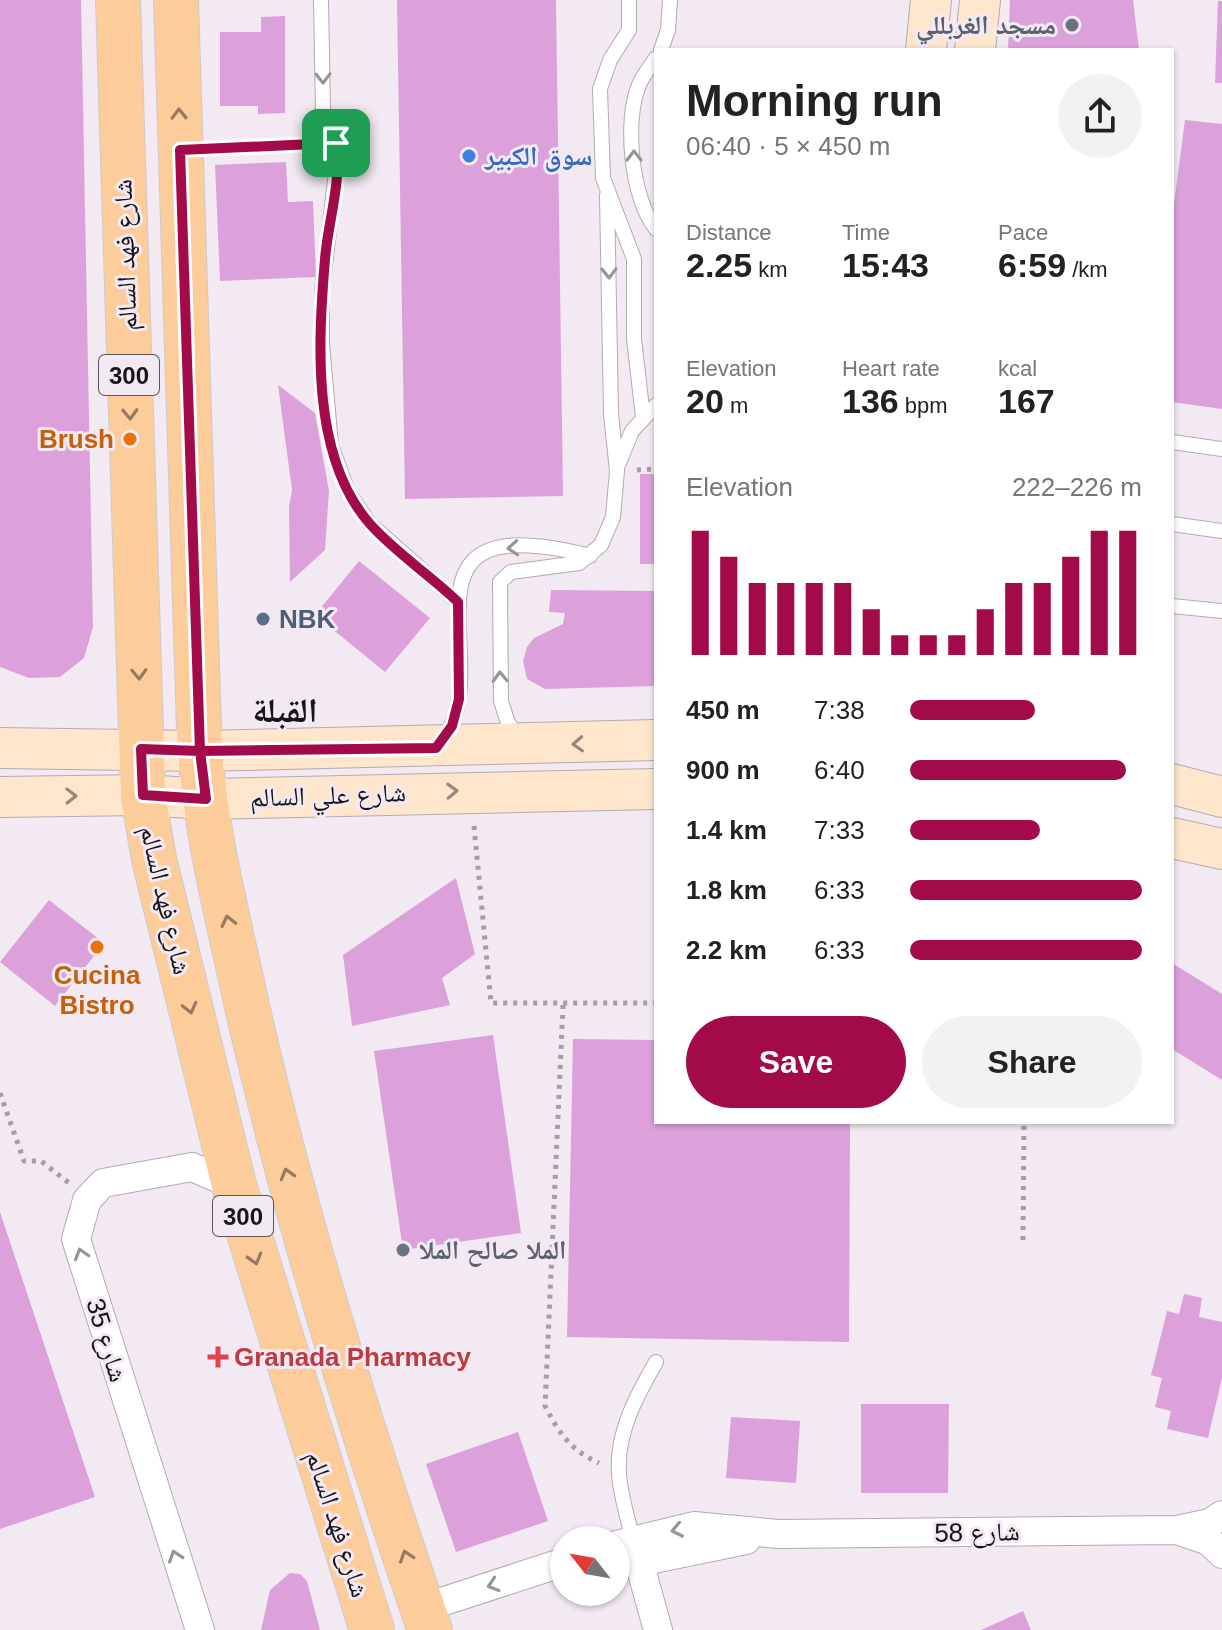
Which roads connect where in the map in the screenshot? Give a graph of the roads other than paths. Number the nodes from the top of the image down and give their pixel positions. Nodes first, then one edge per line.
1 (118, 0) edge
2 (176, 0) edge
3 (321, 0) edge
4 (629, 0) edge
5 (670, 0) edge
6 (931, 0) edge
7 (980, 0) edge
8 (662, 48) edge
9 (926, 48) edge
10 (975, 48) edge
11 (654, 62) edge
12 (607, 195) junction
13 (654, 225) edge
14 (654, 407) edge
15 (643, 417) junction
16 (1174, 442) edge
17 (1222, 449) edge
18 (617, 471) junction
19 (1174, 524) edge
20 (1222, 531) edge
21 (590, 556) junction
22 (458, 602) junction
23 (1174, 606) edge
24 (1222, 611) edge
25 (654, 740) edge
26 (527, 746) junction
27 (0, 748) edge
28 (436, 748) junction
29 (141, 749) junction
30 (200, 751) junction
31 (1174, 785) edge
32 (654, 789) edge
33 (143, 795) junction
34 (0, 797) edge
35 (1222, 797) edge
36 (206, 799) junction
37 (1174, 838) edge
38 (1222, 849) edge
39 (234, 1185) junction
40 (656, 1362) dead end
41 (1222, 1515) edge
42 (626, 1526) edge
43 (1177, 1530) junction
44 (630, 1549) edge
45 (630, 1552) edge
46 (1222, 1554) edge
47 (550, 1568) edge
48 (426, 1619) edge
49 (200, 1630) edge
50 (372, 1630) edge
51 (658, 1630) edge

1 -> 29 main road, شارع فهد السالم / 300
30 -> 2 main road, 300
3 -> 22 lane
4 - 12 lane
5 - 8 lane
6 - 9 main road
7 - 10 main road
13 -> 11 lane
12 - 15 lane
12 -> 18 lane
14 - 15 lane
15 - 18 lane
16 - 17 lane
18 - 21 lane
19 - 20 lane
21 -> 22 lane
26 -> 21 lane
22 - 28 lane
23 - 24 lane
25 -> 26 main road, شارع علي السالم
26 - 28 main road, شارع علي السالم
27 - 29 main road, شارع علي السالم
28 - 30 main road, شارع علي السالم
29 - 30 main road, شارع علي السالم
29 - 33 main road, شارع فهد السالم / 300
30 - 36 main road, 300
31 - 35 main road
36 -> 32 main road, شارع علي السالم
34 -> 33 main road, شارع علي السالم
33 - 36 main road, شارع علي السالم
33 -> 39 main road, شارع فهد السالم / 300
48 -> 36 main road, 300
37 - 38 main road
49 -> 39 street, شارع 35
39 -> 50 main road, شارع فهد السالم / 300
40 - 42 lane
41 - 43 street, شارع 58
43 - 44 street, شارع 58
43 - 46 street, شارع 58
45 - 51 street
47 -> 48 street

